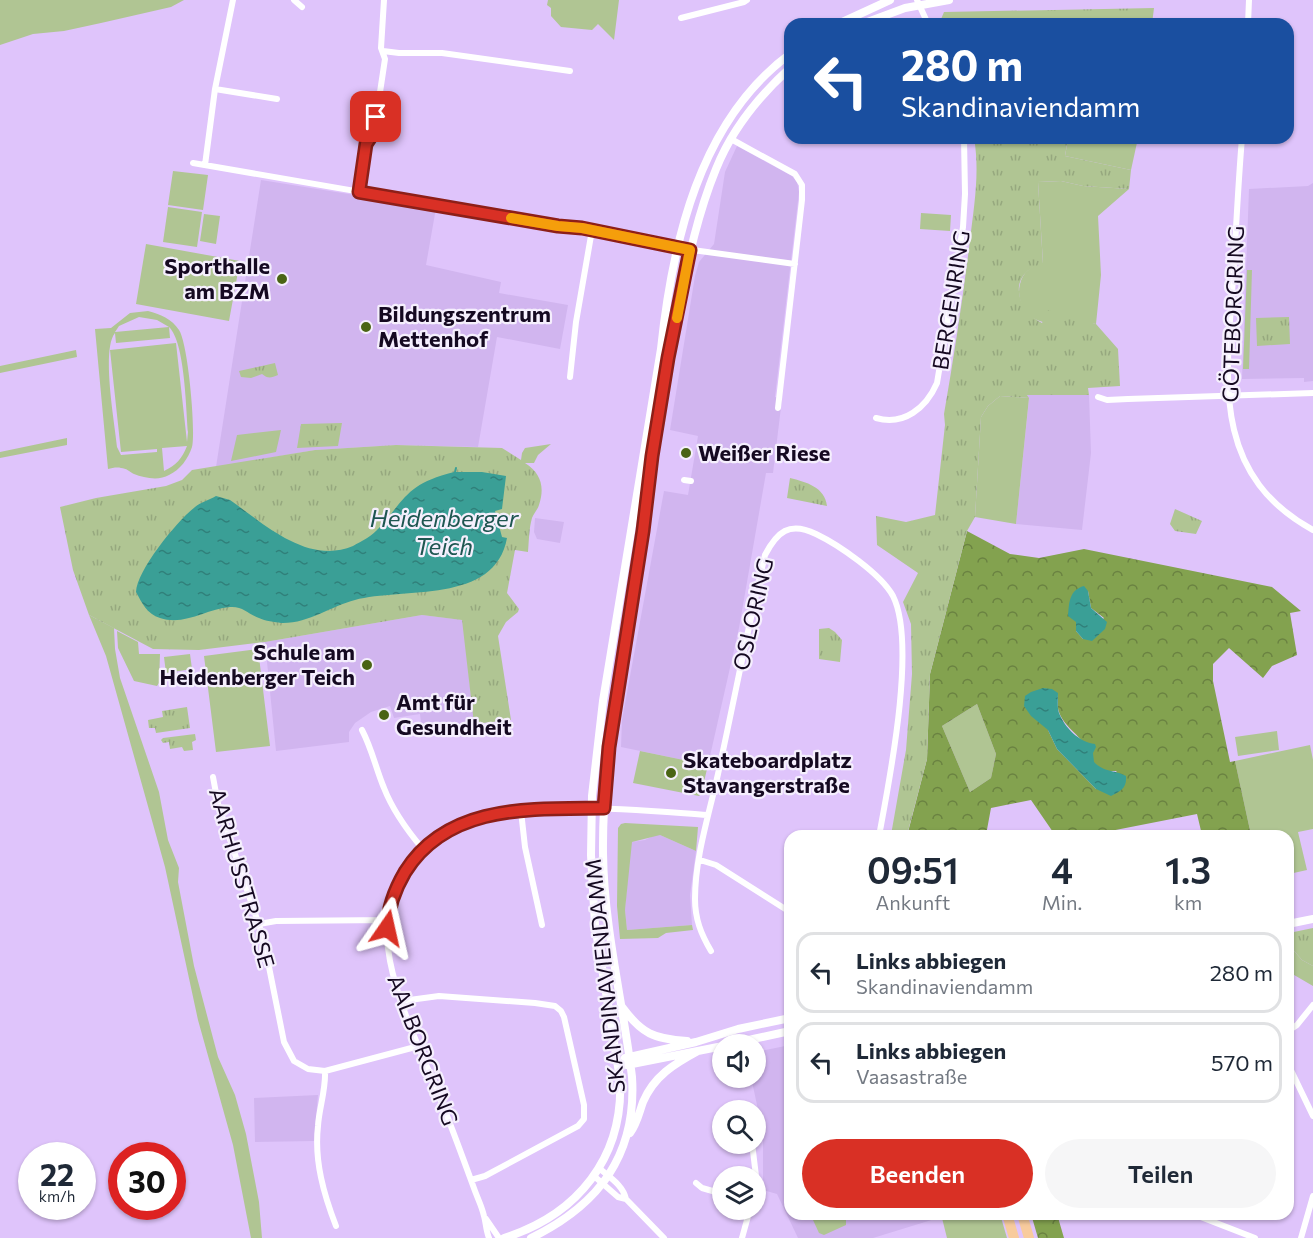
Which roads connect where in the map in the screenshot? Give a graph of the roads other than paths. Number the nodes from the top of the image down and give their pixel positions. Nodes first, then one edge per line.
1 (233, 0) edge
2 (294, 0) edge
3 (384, 0) edge
4 (747, 0) edge
5 (890, 0) edge
6 (949, 0) edge
7 (1249, 0) edge
8 (918, 2) edge
9 (302, 7) dead end
10 (681, 18) dead end
11 (851, 18) edge
12 (877, 18) edge
13 (925, 18) edge
14 (1248, 18) edge
15 (383, 51) junction
16 (784, 60) edge
17 (570, 71) dead end
18 (784, 74) edge
19 (215, 89) junction
20 (277, 99) dead end
21 (730, 139) junction
22 (964, 144) edge
23 (1242, 144) edge
24 (193, 163) dead end
25 (205, 165) junction
26 (359, 192) junction
27 (592, 230) junction
28 (678, 248) junction
29 (690, 250) junction
30 (795, 264) junction
31 (570, 377) dead end
32 (1313, 393) edge
33 (1228, 396) junction
34 (1098, 398) dead end
35 (778, 408) dead end
36 (876, 418) dead end
37 (1313, 530) edge
38 (362, 730) dead end
39 (213, 777) dead end
40 (591, 808) junction
41 (604, 808) junction
42 (521, 811) junction
43 (707, 815) junction
44 (880, 830) edge
45 (423, 848) junction
46 (700, 860) junction
47 (784, 908) edge
48 (1313, 919) edge
49 (387, 920) junction
50 (1294, 923) edge
51 (259, 924) junction
52 (542, 925) dead end
53 (711, 951) dead end
54 (402, 1001) junction
55 (620, 1005) junction
56 (1313, 1005) edge
57 (784, 1019) edge
58 (1294, 1026) edge
59 (784, 1032) edge
60 (766, 1036) edge
61 (419, 1046) junction
62 (697, 1046) junction
63 (712, 1046) edge
64 (630, 1061) junction
65 (618, 1063) junction
66 (325, 1071) junction
67 (1294, 1076) edge
68 (1313, 1116) edge
69 (626, 1140) junction
70 (596, 1172) junction
71 (471, 1180) junction
72 (606, 1180) junction
73 (696, 1183) dead end
74 (712, 1191) edge
75 (1313, 1196) edge
76 (485, 1218) junction
77 (747, 1220) edge
78 (1009, 1220) edge
79 (1024, 1220) edge
80 (1208, 1220) edge
81 (336, 1227) dead end
82 (489, 1238) edge
83 (499, 1238) edge
84 (504, 1238) edge
85 (531, 1238) edge
86 (664, 1238) edge
87 (742, 1238) edge
88 (1014, 1238) edge
89 (1029, 1238) edge
90 (1255, 1238) edge
91 (1301, 1238) edge

1 - 19 street
2 - 9 street
3 - 15 street
4 - 10 street
5 - 11 main road
6 - 8 main road
7 - 14 street
8 - 12 main road
8 - 13 street
15 - 17 street
15 - 26 street
16 - 28 main road, SKANDINAVIENDAMM
18 - 21 main road, SKANDINAVIENDAMM
19 - 20 street
19 - 25 street
21 - 29 main road, SKANDINAVIENDAMM
21 - 30 street
22 - 36 street, BERGENRING
23 - 33 street, GÖTEBORGRING
24 - 25 street
25 - 26 street
26 - 27 street
27 - 28 street
27 - 31 street
28 - 29 street
28 - 40 main road, SKANDINAVIENDAMM
29 - 30 street
29 - 41 main road, SKANDINAVIENDAMM
30 - 35 street
32 - 33 street
33 - 34 street
33 - 37 street, GÖTEBORGRING
38 - 45 street
39 - 51 street, AARHUSSTRASSE
40 - 41 street, AALBORGRING
40 - 42 street, AALBORGRING
40 - 65 main road, SKANDINAVIENDAMM
41 - 43 street, AALBORGRING
41 - 55 main road, SKANDINAVIENDAMM
42 - 45 street, AALBORGRING
42 - 52 street
43 - 44 street, OSLORING
43 - 46 street, OSLORING
45 - 49 street, AALBORGRING
46 - 47 street
46 - 53 street, OSLORING
48 - 50 main road
49 - 51 street
49 - 54 street, AALBORGRING
51 - 66 street, AARHUSSTRASSE
54 - 61 street, AALBORGRING
54 - 71 street
55 - 62 main road, SKANDINAVIENDAMM
55 - 64 main road, SKANDINAVIENDAMM
56 - 58 street
57 - 62 main road
59 - 60 main road
61 - 66 street
61 - 71 street, AALBORGRING
62 - 63 main road
62 - 64 main road
62 - 69 main road
64 - 65 main road
64 - 69 main road, SKANDINAVIENDAMM
65 - 70 main road, SKANDINAVIENDAMM
66 - 81 street
67 - 68 street
69 - 72 main road, SKANDINAVIENDAMM
70 - 72 street
70 - 84 main road, SKANDINAVIENDAMM
71 - 76 street, AALBORGRING
72 - 85 main road, SKANDINAVIENDAMM
72 - 86 street
73 - 74 street
75 - 91 street
76 - 82 street, AALBORGRING
76 - 83 street, AALBORGRING
77 - 87 street
78 - 88 highway
79 - 89 highway
80 - 90 street

